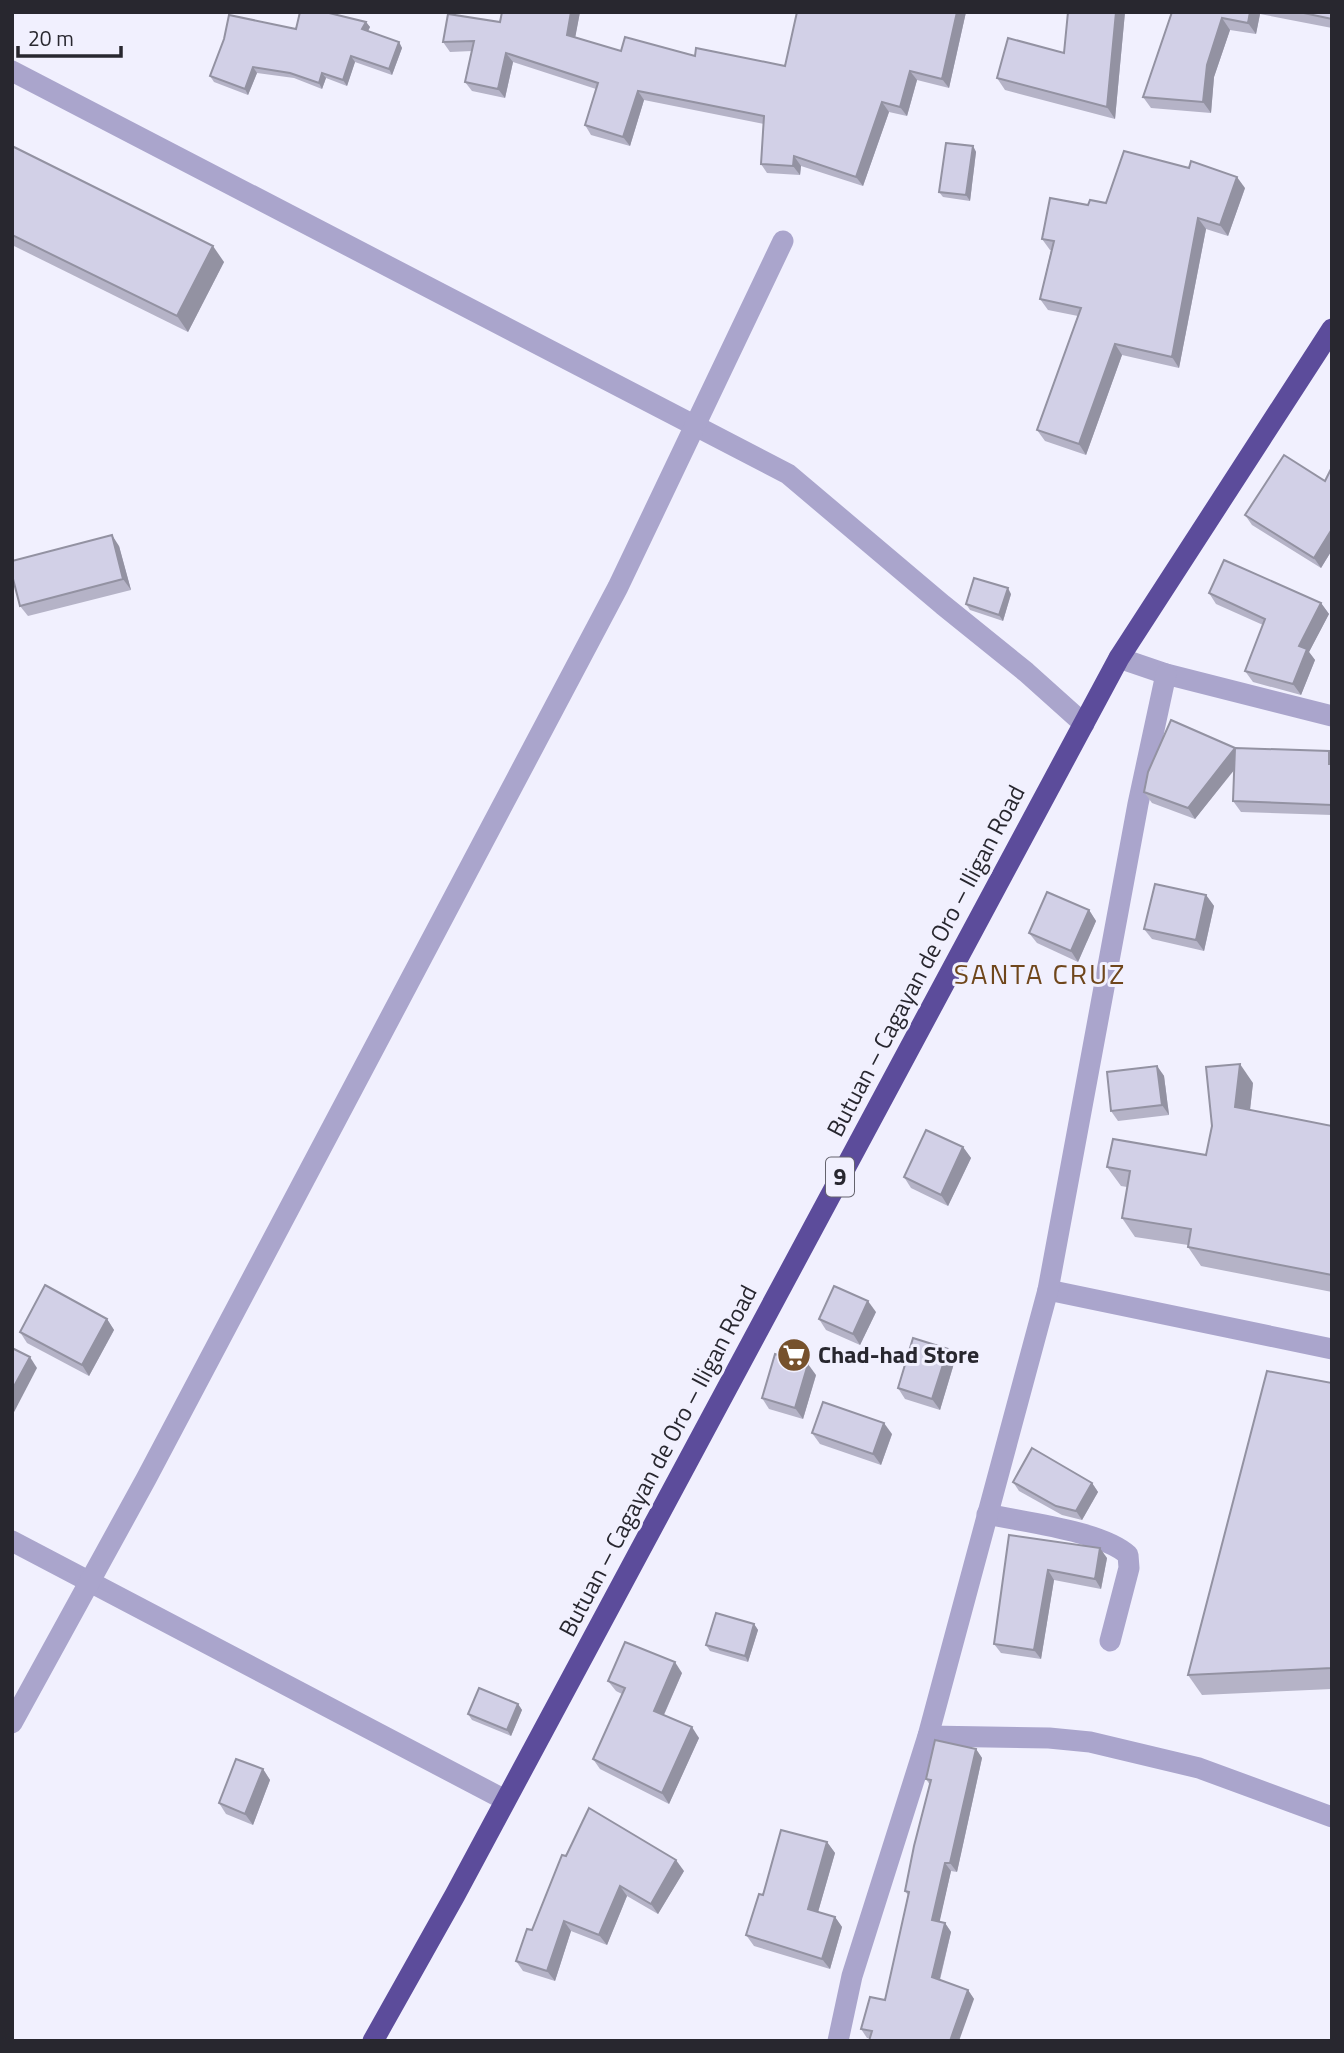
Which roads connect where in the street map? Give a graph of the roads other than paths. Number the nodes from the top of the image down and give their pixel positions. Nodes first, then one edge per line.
1 (12, 71) edge
2 (783, 241) dead end
3 (1332, 328) edge
4 (694, 424) junction
5 (1119, 658) junction
6 (1166, 674) junction
7 (1332, 716) edge
8 (1084, 724) junction
9 (1048, 1290) junction
10 (1332, 1349) edge
11 (987, 1514) junction
12 (12, 1541) edge
13 (89, 1581) junction
14 (1110, 1641) dead end
15 (12, 1723) edge
16 (928, 1736) junction
17 (505, 1800) junction
18 (1332, 1817) edge
19 (373, 2041) edge
20 (838, 2041) edge

1 - 4 street
2 - 4 street
3 - 5 highway, Butuan – Cagayan de Oro – Iligan Road / 9
4 - 8 street
4 - 13 street
5 - 6 street
5 - 8 highway, Butuan – Cagayan de Oro – Iligan Road / 9
6 - 7 street
6 - 9 street
8 - 17 highway, Butuan – Cagayan de Oro – Iligan Road / 9
9 - 10 street
9 - 11 street
11 - 14 street
11 - 16 street
12 - 13 street
13 - 15 street
13 - 17 street
16 - 18 street
16 - 20 street
17 - 19 highway, Butuan – Cagayan de Oro – Iligan Road / 9

